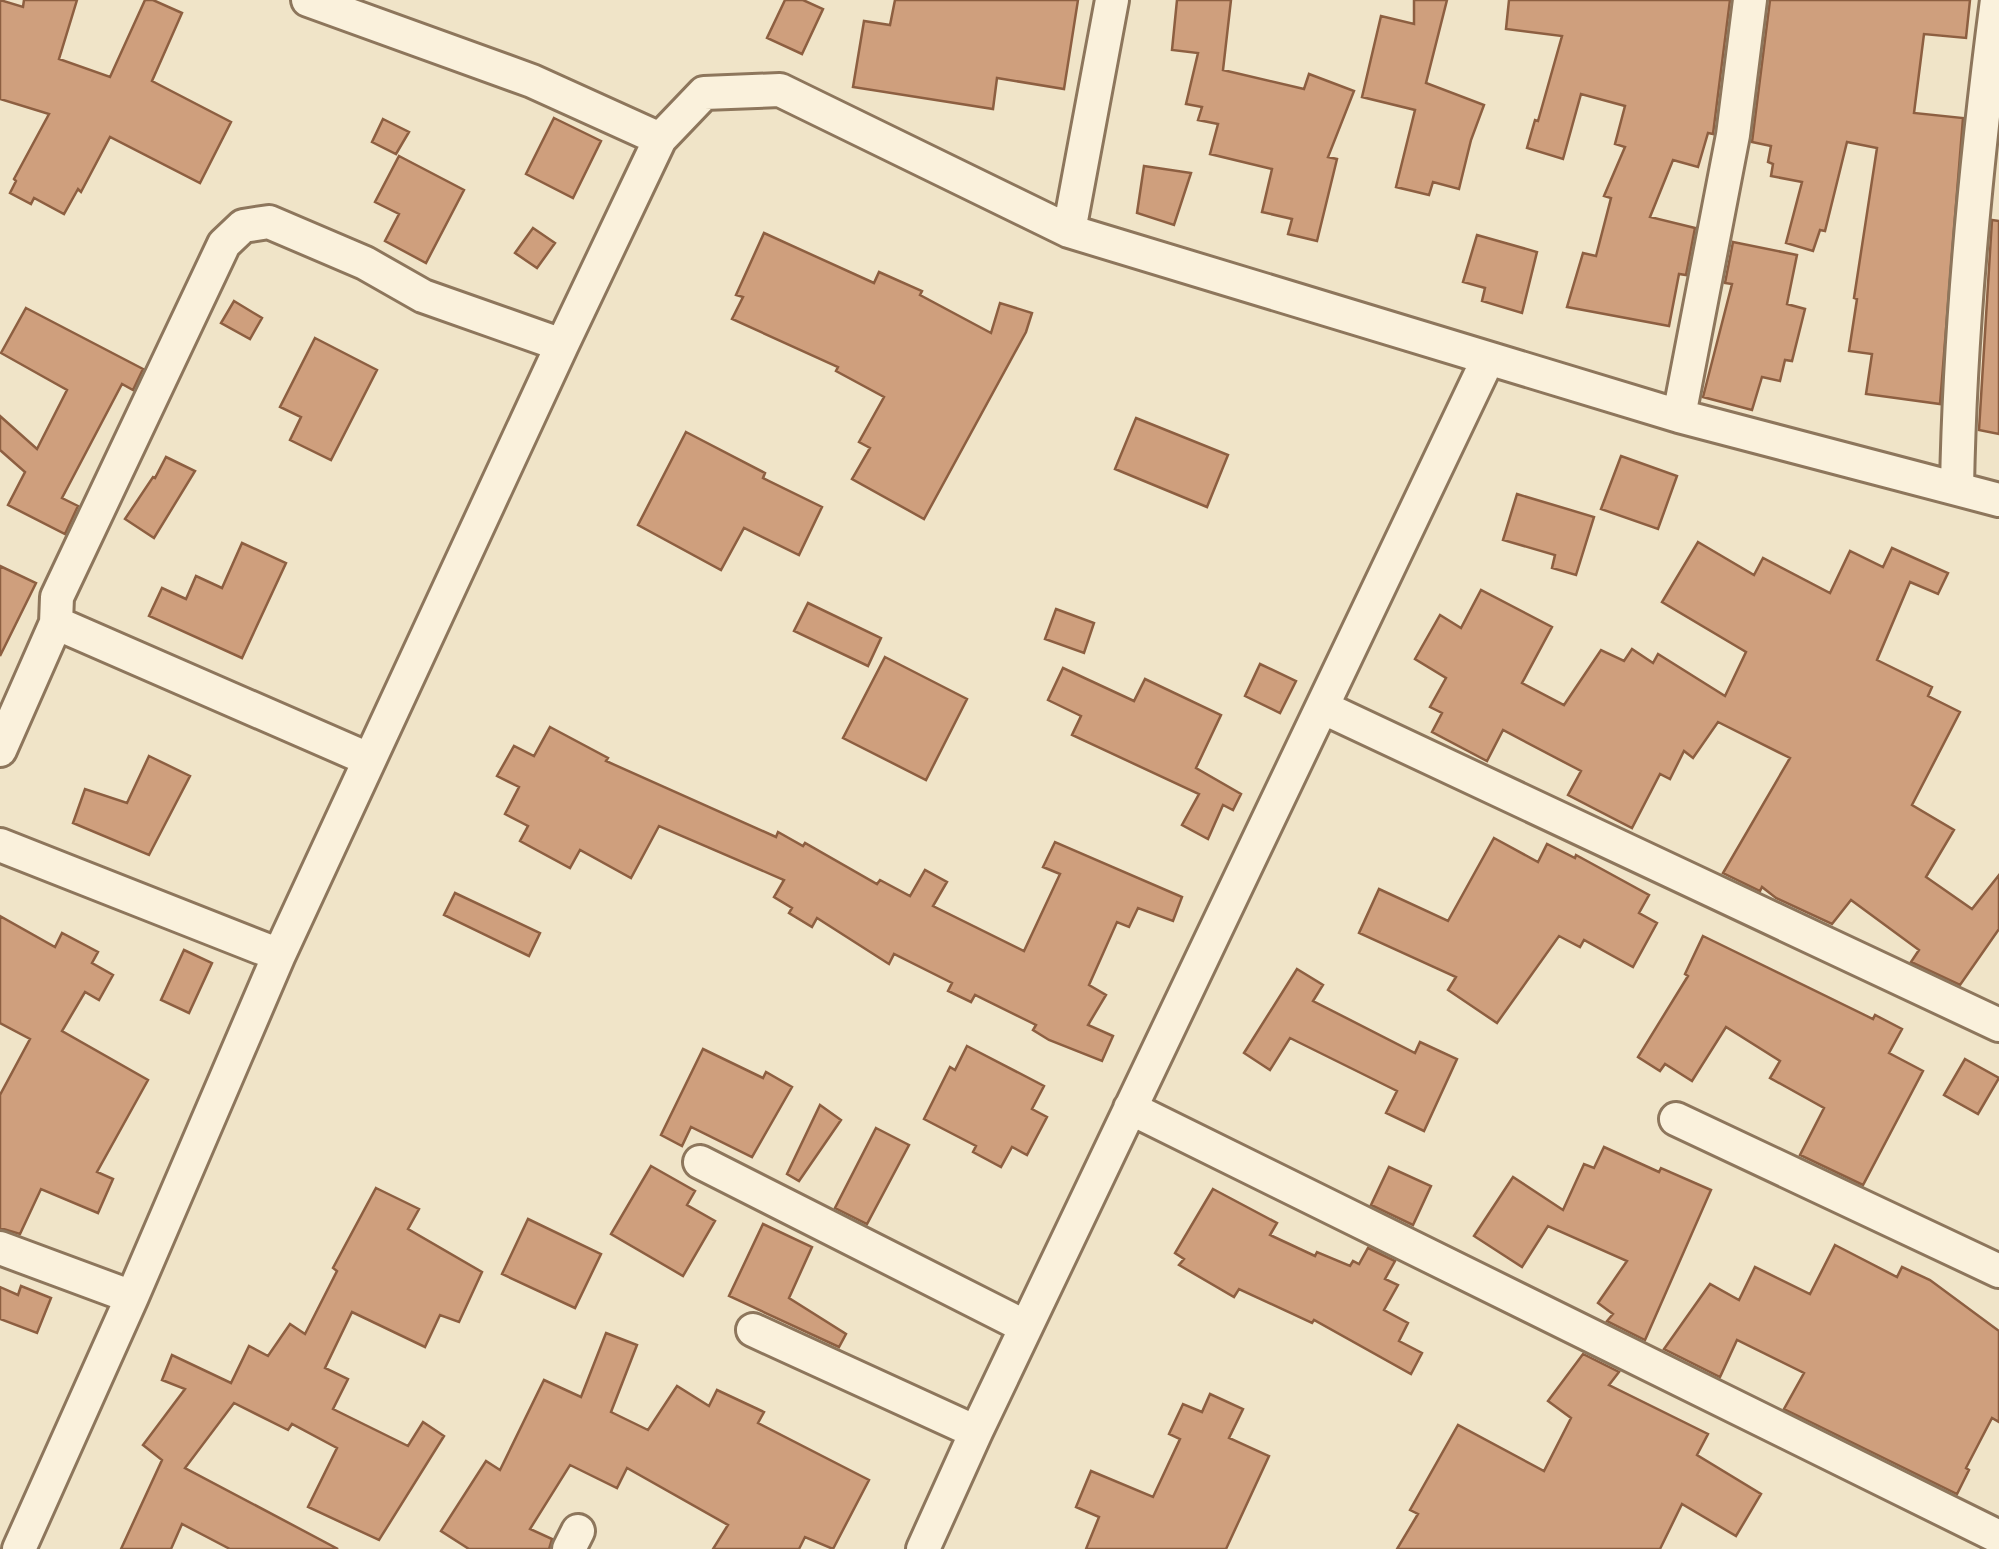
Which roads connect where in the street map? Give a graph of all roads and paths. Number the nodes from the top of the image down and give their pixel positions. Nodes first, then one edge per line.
1 (308, 0) edge
2 (1112, 0) edge
3 (1750, 0) edge
4 (1996, 0) edge
5 (660, 138) junction
6 (1069, 232) junction
7 (562, 346) junction
8 (1488, 359) junction
9 (1679, 416) junction
10 (1958, 487) junction
11 (1999, 500) edge
12 (56, 623) junction
13 (1324, 708) junction
14 (0, 750) edge
15 (368, 759) junction
16 (0, 846) edge
17 (279, 955) junction
18 (1999, 1025) edge
19 (1130, 1108) junction
20 (1676, 1119) dead end
21 (700, 1162) dead end
22 (0, 1248) edge
23 (1999, 1271) edge
24 (132, 1297) junction
25 (1026, 1327) junction
26 (753, 1330) dead end
27 (976, 1432) junction
28 (1999, 1538) edge
29 (18, 1549) edge
30 (923, 1549) edge

1 - 5 street
2 - 6 street
3 - 9 street
4 - 10 street
5 - 6 street
5 - 7 street
6 - 8 street
7 - 12 street
7 - 15 street
8 - 9 street
8 - 13 street
9 - 10 street
10 - 11 street
12 - 14 street
12 - 15 street
13 - 18 street
13 - 19 street
15 - 17 street
16 - 17 street
17 - 24 street
19 - 25 street
19 - 28 street
20 - 23 street
21 - 25 street
22 - 24 street
24 - 29 street
25 - 27 street
26 - 27 street
27 - 30 street

